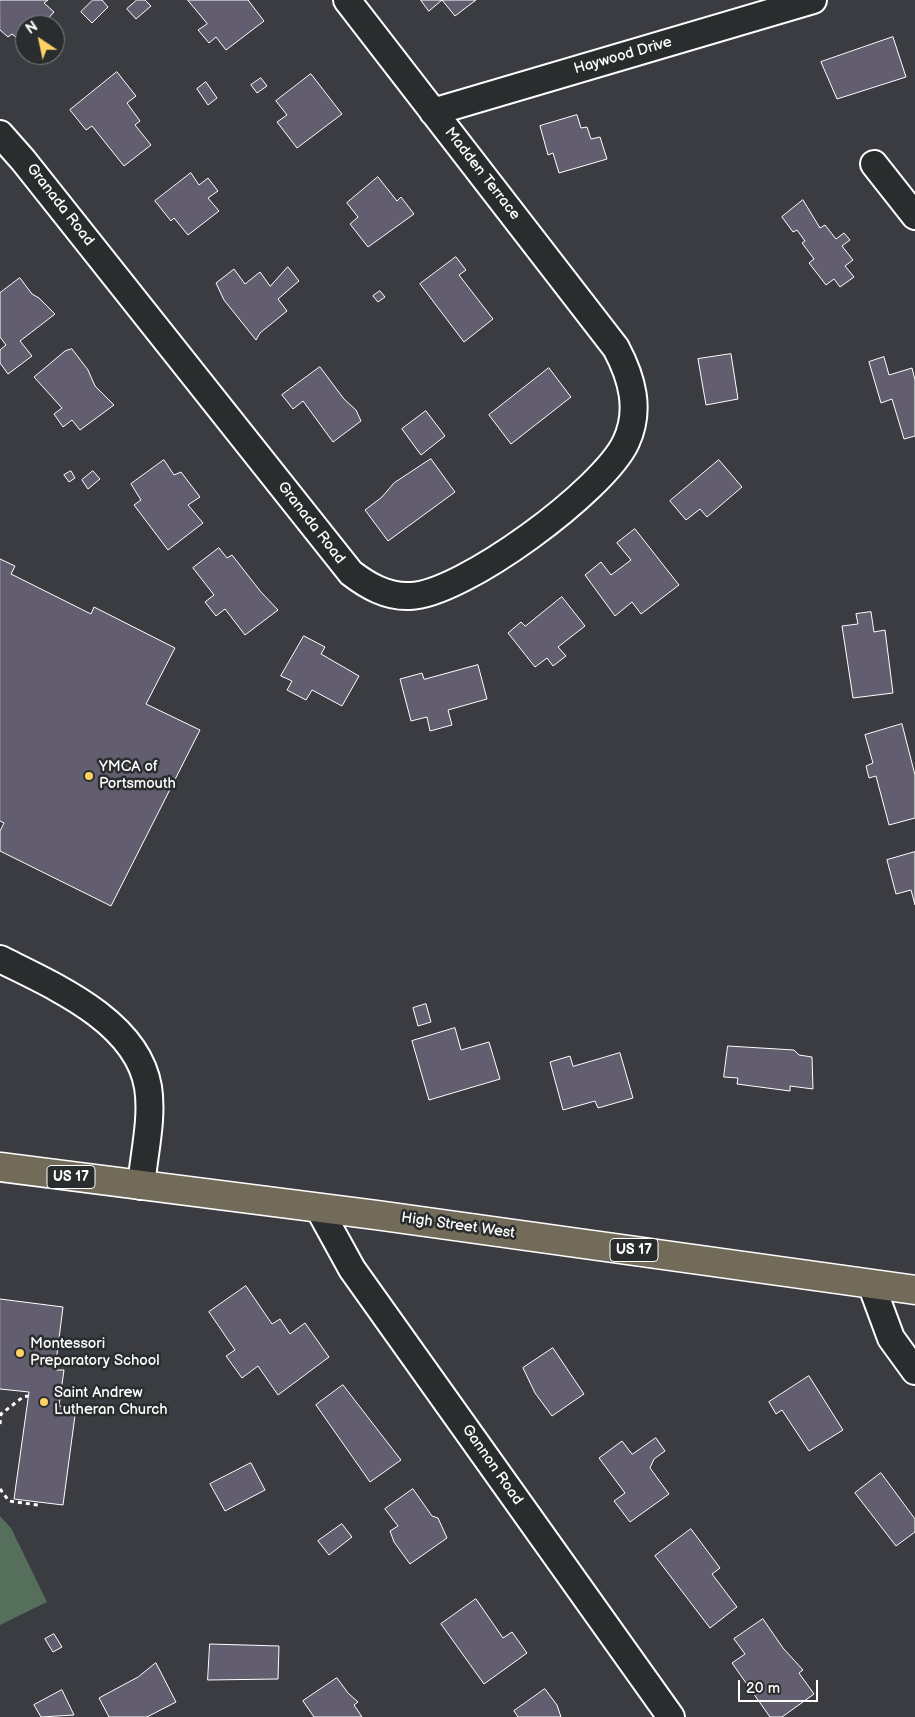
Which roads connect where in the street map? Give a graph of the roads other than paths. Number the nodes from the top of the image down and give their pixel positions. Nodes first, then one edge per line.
1 (347, 0) edge
2 (813, 0) edge
3 (433, 112) junction
4 (0, 134) edge
5 (874, 164) dead end
6 (915, 216) edge
7 (616, 348) joint
8 (0, 959) edge
9 (0, 1167) edge
10 (141, 1186) junction
11 (319, 1209) junction
12 (871, 1284) junction
13 (915, 1290) edge
14 (915, 1371) edge
15 (671, 1717) edge

1 - 3 street, Madden Terrace
2 - 3 street, Haywood Drive
3 - 7 street, Madden Terrace
4 - 7 street, Granada Road
5 - 6 street
8 - 10 street
9 - 10 main road, High Street West / US 17
10 - 11 main road, High Street West / US 17
11 - 12 main road, High Street West / US 17
11 - 15 street, Gannon Road
12 - 13 main road, High Street West / US 17
12 - 14 street

